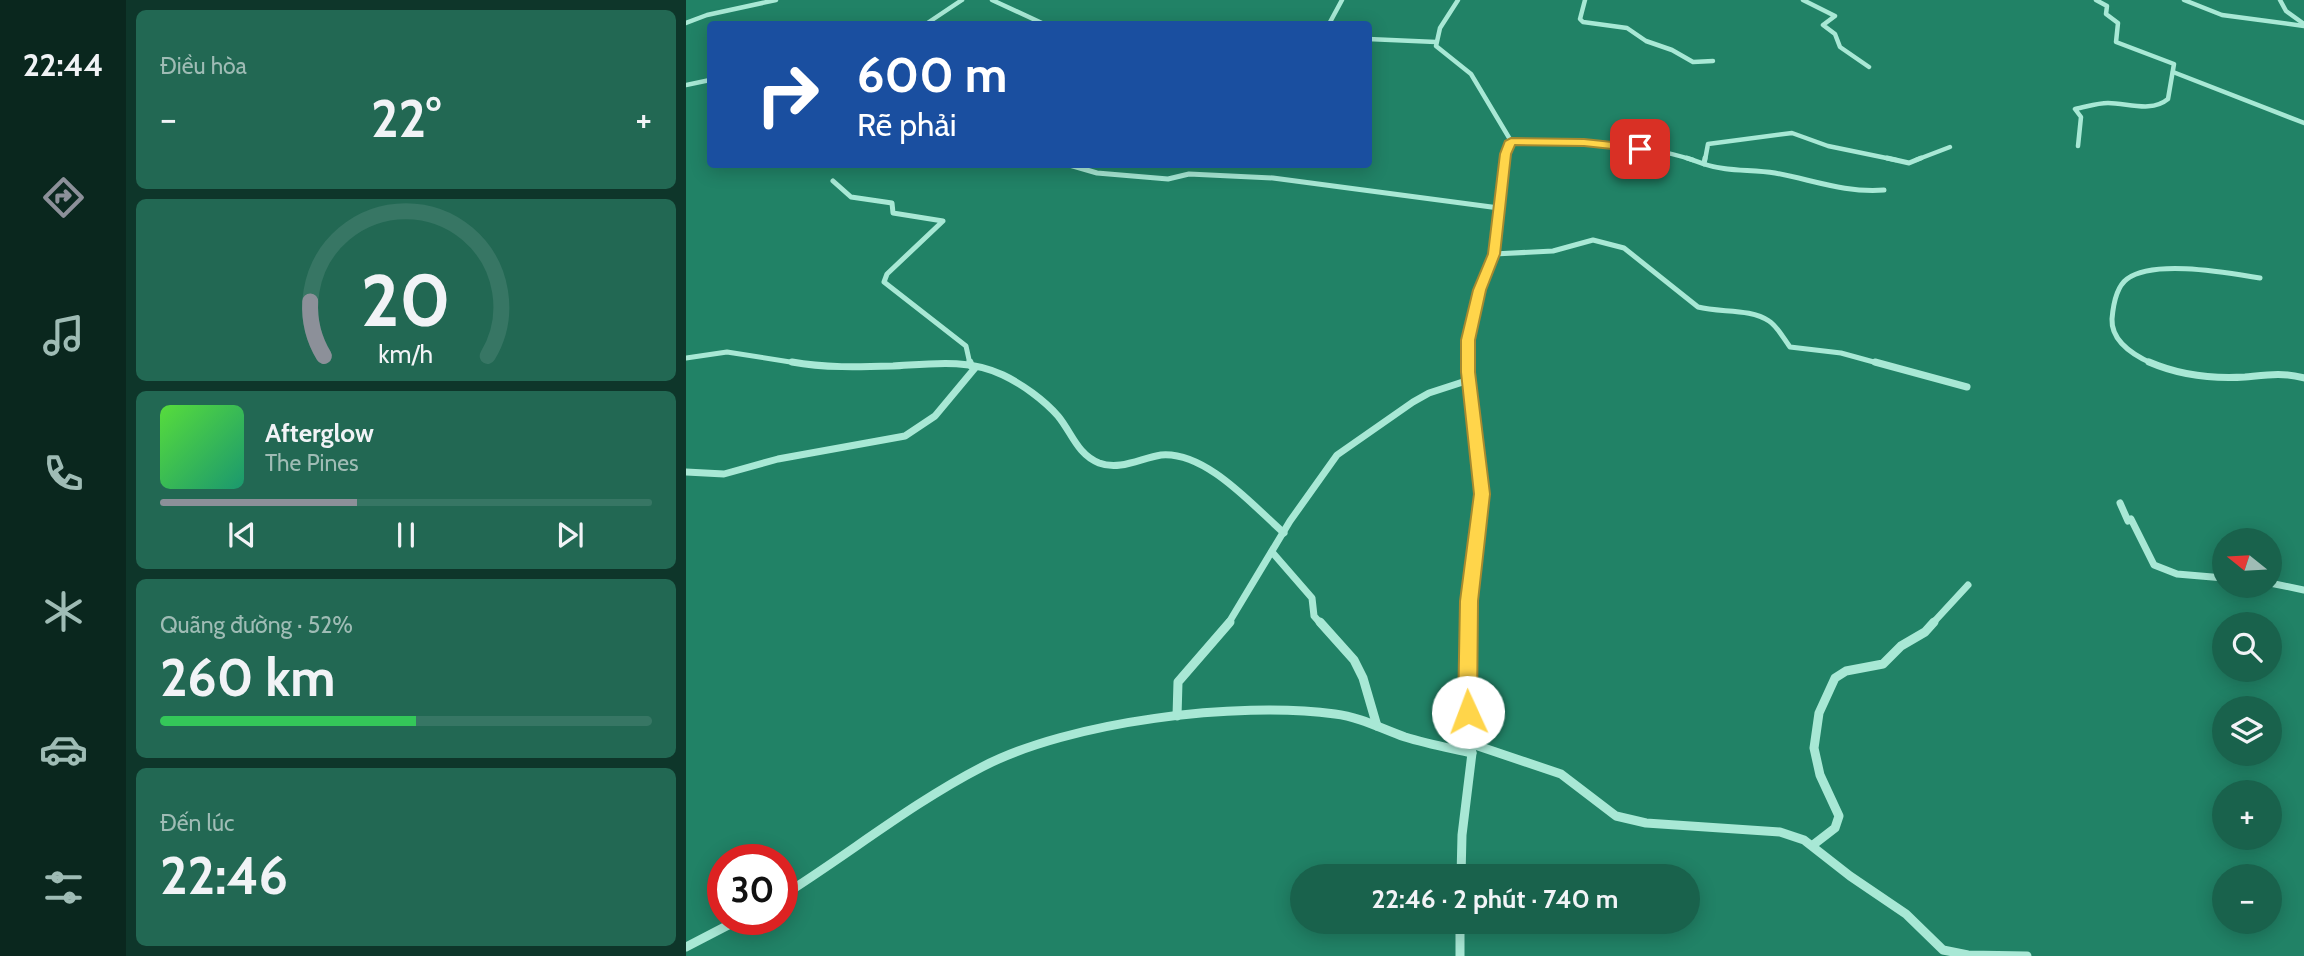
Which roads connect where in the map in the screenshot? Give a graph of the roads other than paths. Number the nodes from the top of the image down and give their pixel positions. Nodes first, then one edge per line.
1 (776, 0) edge
2 (962, 0) edge
3 (992, 0) edge
4 (1342, 0) edge
5 (1458, 0) edge
6 (1585, 0) edge
7 (1803, 0) edge
8 (2096, 0) edge
9 (2184, 0) edge
10 (2280, 0) edge
11 (930, 21) edge
12 (1038, 21) edge
13 (1331, 21) edge
14 (686, 23) edge
15 (2304, 25) edge
16 (1372, 39) edge
17 (1436, 42) junction
18 (1713, 61) dead end
19 (1870, 67) dead end
20 (2173, 72) junction
21 (707, 81) edge
22 (686, 85) edge
23 (2304, 123) edge
24 (1511, 141) junction
25 (2078, 146) dead end
26 (1950, 147) dead end
27 (1704, 164) junction
28 (1080, 168) edge
29 (833, 181) dead end
30 (1884, 190) dead end
31 (1499, 208) junction
32 (1494, 254) junction
33 (2260, 278) dead end
34 (686, 358) edge
35 (973, 367) junction
36 (2304, 378) edge
37 (1469, 380) junction
38 (1967, 387) dead end
39 (686, 472) edge
40 (2120, 503) dead end
41 (1284, 533) junction
42 (1272, 552) junction
43 (2212, 577) edge
44 (1968, 585) dead end
45 (2282, 585) edge
46 (2304, 590) edge
47 (1177, 716) junction
48 (1377, 726) junction
49 (1472, 749) junction
50 (1813, 845) junction
51 (1461, 864) edge
52 (798, 886) edge
53 (1460, 934) edge
54 (709, 935) edge
55 (686, 947) edge
56 (1943, 953) edge
57 (1460, 956) edge
58 (2027, 956) edge

1 - 14 street
2 - 11 street
3 - 12 street
4 - 13 street
5 - 17 street
6 - 18 street
7 - 19 street
8 - 20 street
9 - 15 street
10 - 15 street
16 - 17 street
17 - 24 street
20 - 23 street
20 - 25 street
21 - 22 street
24 - 27 street
24 - 31 street
26 - 27 street
27 - 30 street
28 - 31 street
29 - 35 street
31 - 32 street
32 - 37 street
32 - 38 street
33 - 36 street
34 - 35 street
35 - 39 street
35 - 41 street
37 - 41 street
37 - 49 street
40 - 43 street
41 - 42 street
42 - 47 street
42 - 48 street
44 - 50 street
45 - 46 street
47 - 48 street
47 - 52 street
48 - 49 street
49 - 50 street
49 - 51 street
50 - 56 street
53 - 57 street
54 - 55 street
56 - 58 street

